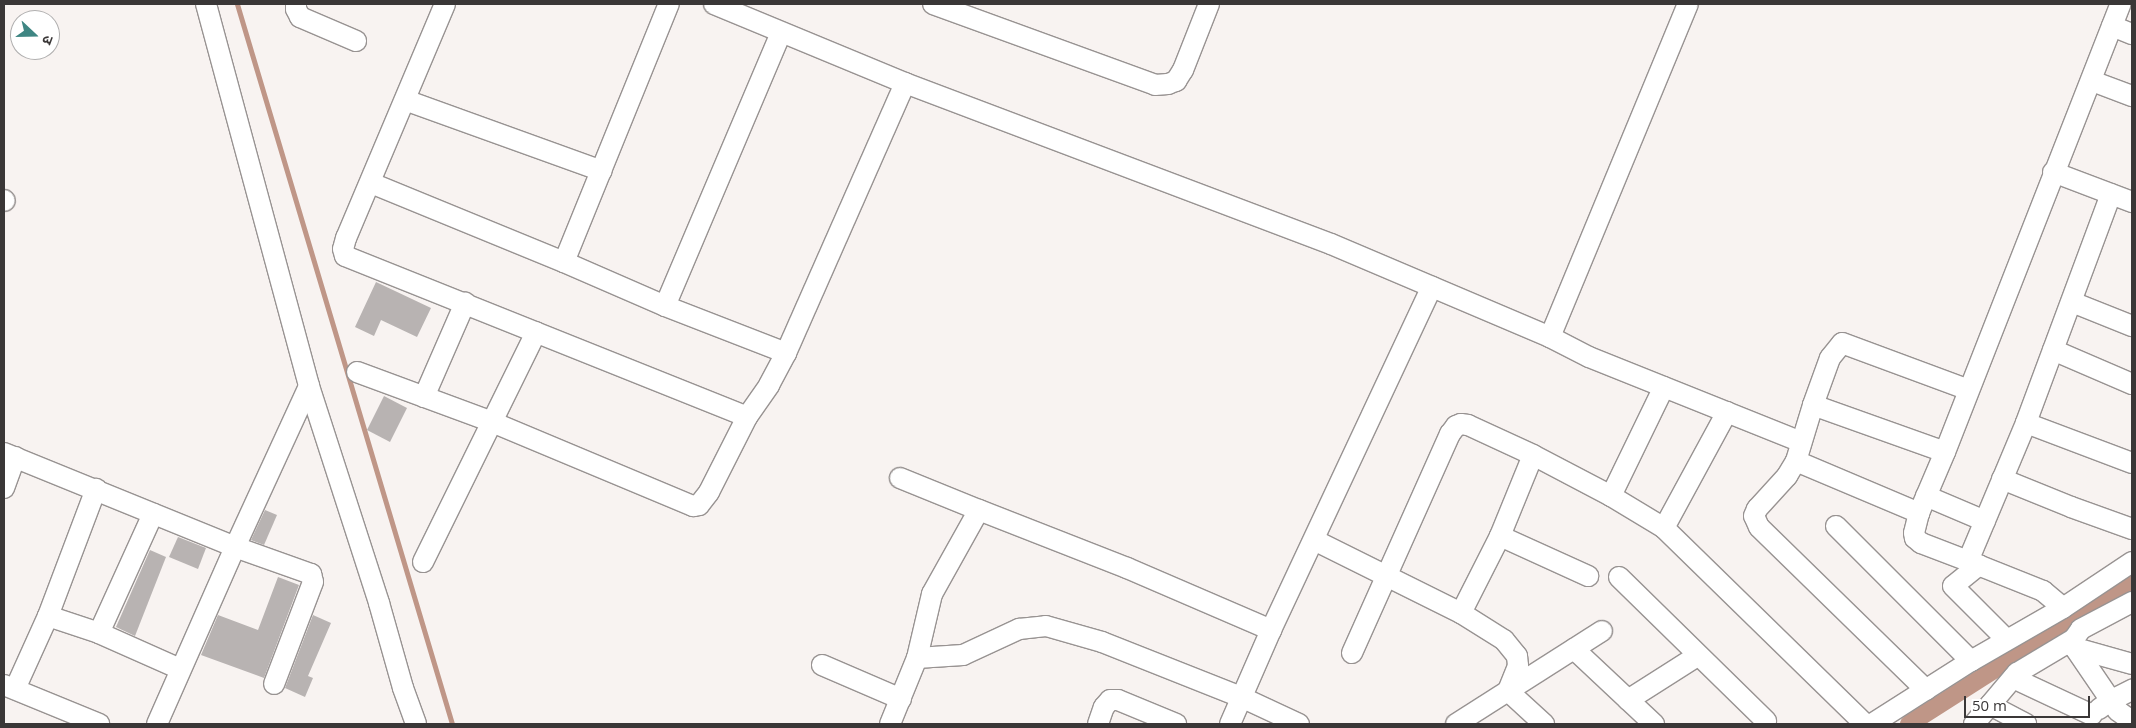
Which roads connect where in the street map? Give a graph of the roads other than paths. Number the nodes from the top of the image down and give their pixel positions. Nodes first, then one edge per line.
1 (206, 4) edge
2 (296, 4) edge
3 (445, 4) edge
4 (669, 4) edge
5 (933, 4) edge
6 (1209, 4) edge
7 (1688, 4) edge
8 (2121, 4) edge
9 (723, 5) edge
10 (2112, 26) junction
11 (781, 33) junction
12 (2132, 34) edge
13 (356, 41) dead end
14 (2092, 81) junction
15 (905, 82) junction
16 (2132, 96) edge
17 (406, 100) junction
18 (602, 172) junction
19 (2053, 172) junction
20 (371, 183) junction
21 (2111, 194) junction
22 (2132, 202) edge
23 (564, 262) junction
24 (1432, 287) junction
25 (2072, 302) junction
26 (465, 303) junction
27 (665, 306) junction
28 (2132, 326) edge
29 (536, 332) junction
30 (1550, 337) junction
31 (2053, 350) junction
32 (786, 353) junction
33 (357, 372) dead end
34 (2132, 384) edge
35 (309, 386) junction
36 (1664, 387) junction
37 (1969, 390) junction
38 (424, 397) junction
39 (1813, 404) junction
40 (1727, 412) junction
41 (747, 417) junction
42 (492, 422) junction
43 (2026, 423) junction
44 (1799, 452) junction
45 (1945, 452) junction
46 (9, 455) edge
47 (1533, 455) junction
48 (2132, 463) edge
49 (900, 478) dead end
50 (2002, 479) junction
51 (4, 488) edge
52 (96, 489) junction
53 (1611, 496) junction
54 (1922, 504) junction
55 (979, 510) junction
56 (153, 514) junction
57 (1985, 521) junction
58 (1836, 526) dead end
59 (1664, 528) junction
60 (2132, 529) edge
61 (1500, 536) junction
62 (1314, 540) junction
63 (234, 546) junction
64 (423, 562) dead end
65 (2132, 562) edge
66 (1973, 563) junction
67 (1385, 576) junction
68 (1588, 576) dead end
69 (1619, 578) dead end
70 (2132, 602) edge
71 (2063, 608) junction
72 (1461, 612) junction
73 (48, 616) junction
74 (1271, 630) junction
75 (1602, 631) dead end
76 (99, 633) junction
77 (2007, 640) junction
78 (2074, 644) junction
79 (1574, 649) junction
80 (1352, 653) dead end
81 (1697, 656) junction
82 (918, 658) junction
83 (1971, 661) junction
84 (2132, 664) edge
85 (822, 665) dead end
86 (180, 669) junction
87 (2013, 678) junction
88 (274, 684) dead end
89 (10, 687) edge
90 (1926, 690) junction
91 (2132, 690) edge
92 (1508, 691) junction
93 (1241, 697) junction
94 (901, 699) junction
95 (1628, 700) junction
96 (2110, 701) junction
97 (1990, 705) junction
98 (2086, 720) edge
99 (1766, 721) dead end
100 (2132, 721) edge
101 (1287, 722) edge
102 (98, 724) edge
103 (157, 724) edge
104 (416, 724) edge
105 (890, 724) edge
106 (1098, 724) edge
107 (1176, 724) edge
108 (1230, 724) edge
109 (1456, 724) edge
110 (1544, 724) edge
111 (1654, 724) edge
112 (1865, 724) edge
113 (1872, 724) edge
114 (1974, 724) edge
115 (2026, 724) edge

1 - 35 street
2 - 13 street
3 - 17 street
4 - 18 street
5 - 6 street
7 - 30 street
8 - 10 street
9 - 11 street
10 - 12 street
10 - 14 street
11 - 15 street
11 - 27 street
14 - 16 street
14 - 19 street
15 - 24 street
15 - 32 street
17 - 18 street
17 - 20 street
18 - 23 street
19 - 21 street
19 - 37 street
20 - 23 street
20 - 26 street
21 - 22 street
21 - 25 street
23 - 27 street
24 - 30 street
24 - 62 street
25 - 28 street
25 - 31 street
26 - 29 street
26 - 38 street
27 - 32 street
29 - 41 street
29 - 42 street
30 - 36 street
31 - 34 street
31 - 43 street
32 - 41 street
33 - 38 street
35 - 63 street
35 - 104 street
36 - 40 street
36 - 53 street
37 - 39 street
37 - 45 street
38 - 42 street
39 - 44 street
39 - 45 street
40 - 44 street
40 - 59 street
41 - 42 street
42 - 64 street
43 - 48 street
43 - 50 street
44 - 54 street
44 - 90 street
45 - 54 street
46 - 51 street
46 - 52 street
47 - 53 street
47 - 61 street
47 - 67 street
49 - 55 street
50 - 57 street
50 - 60 street
52 - 56 street
52 - 73 street
53 - 59 street
54 - 57 street
54 - 66 street
55 - 74 street
55 - 82 street
56 - 63 street
56 - 76 street
57 - 66 street
58 - 83 street
59 - 112 street
61 - 68 street
61 - 72 street
62 - 67 street
62 - 74 street
63 - 86 street
63 - 88 street
65 - 71 street
66 - 71 street
66 - 77 street
67 - 72 street
67 - 80 street
69 - 81 street
70 - 78 street
71 - 77 street
72 - 92 street
73 - 76 street
73 - 89 street
74 - 93 street
75 - 79 street
76 - 86 street
77 - 83 street
78 - 84 street
78 - 87 street
78 - 96 street
79 - 92 street
79 - 95 street
81 - 95 street
81 - 99 street
82 - 93 street
82 - 94 street
83 - 90 street
85 - 94 street
86 - 103 street
87 - 97 street
87 - 98 street
89 - 102 street
90 - 113 street
91 - 96 street
92 - 109 street
92 - 110 street
93 - 101 street
93 - 108 street
94 - 105 street
95 - 111 street
96 - 98 street
96 - 100 street
97 - 114 street
97 - 115 street
106 - 107 street

